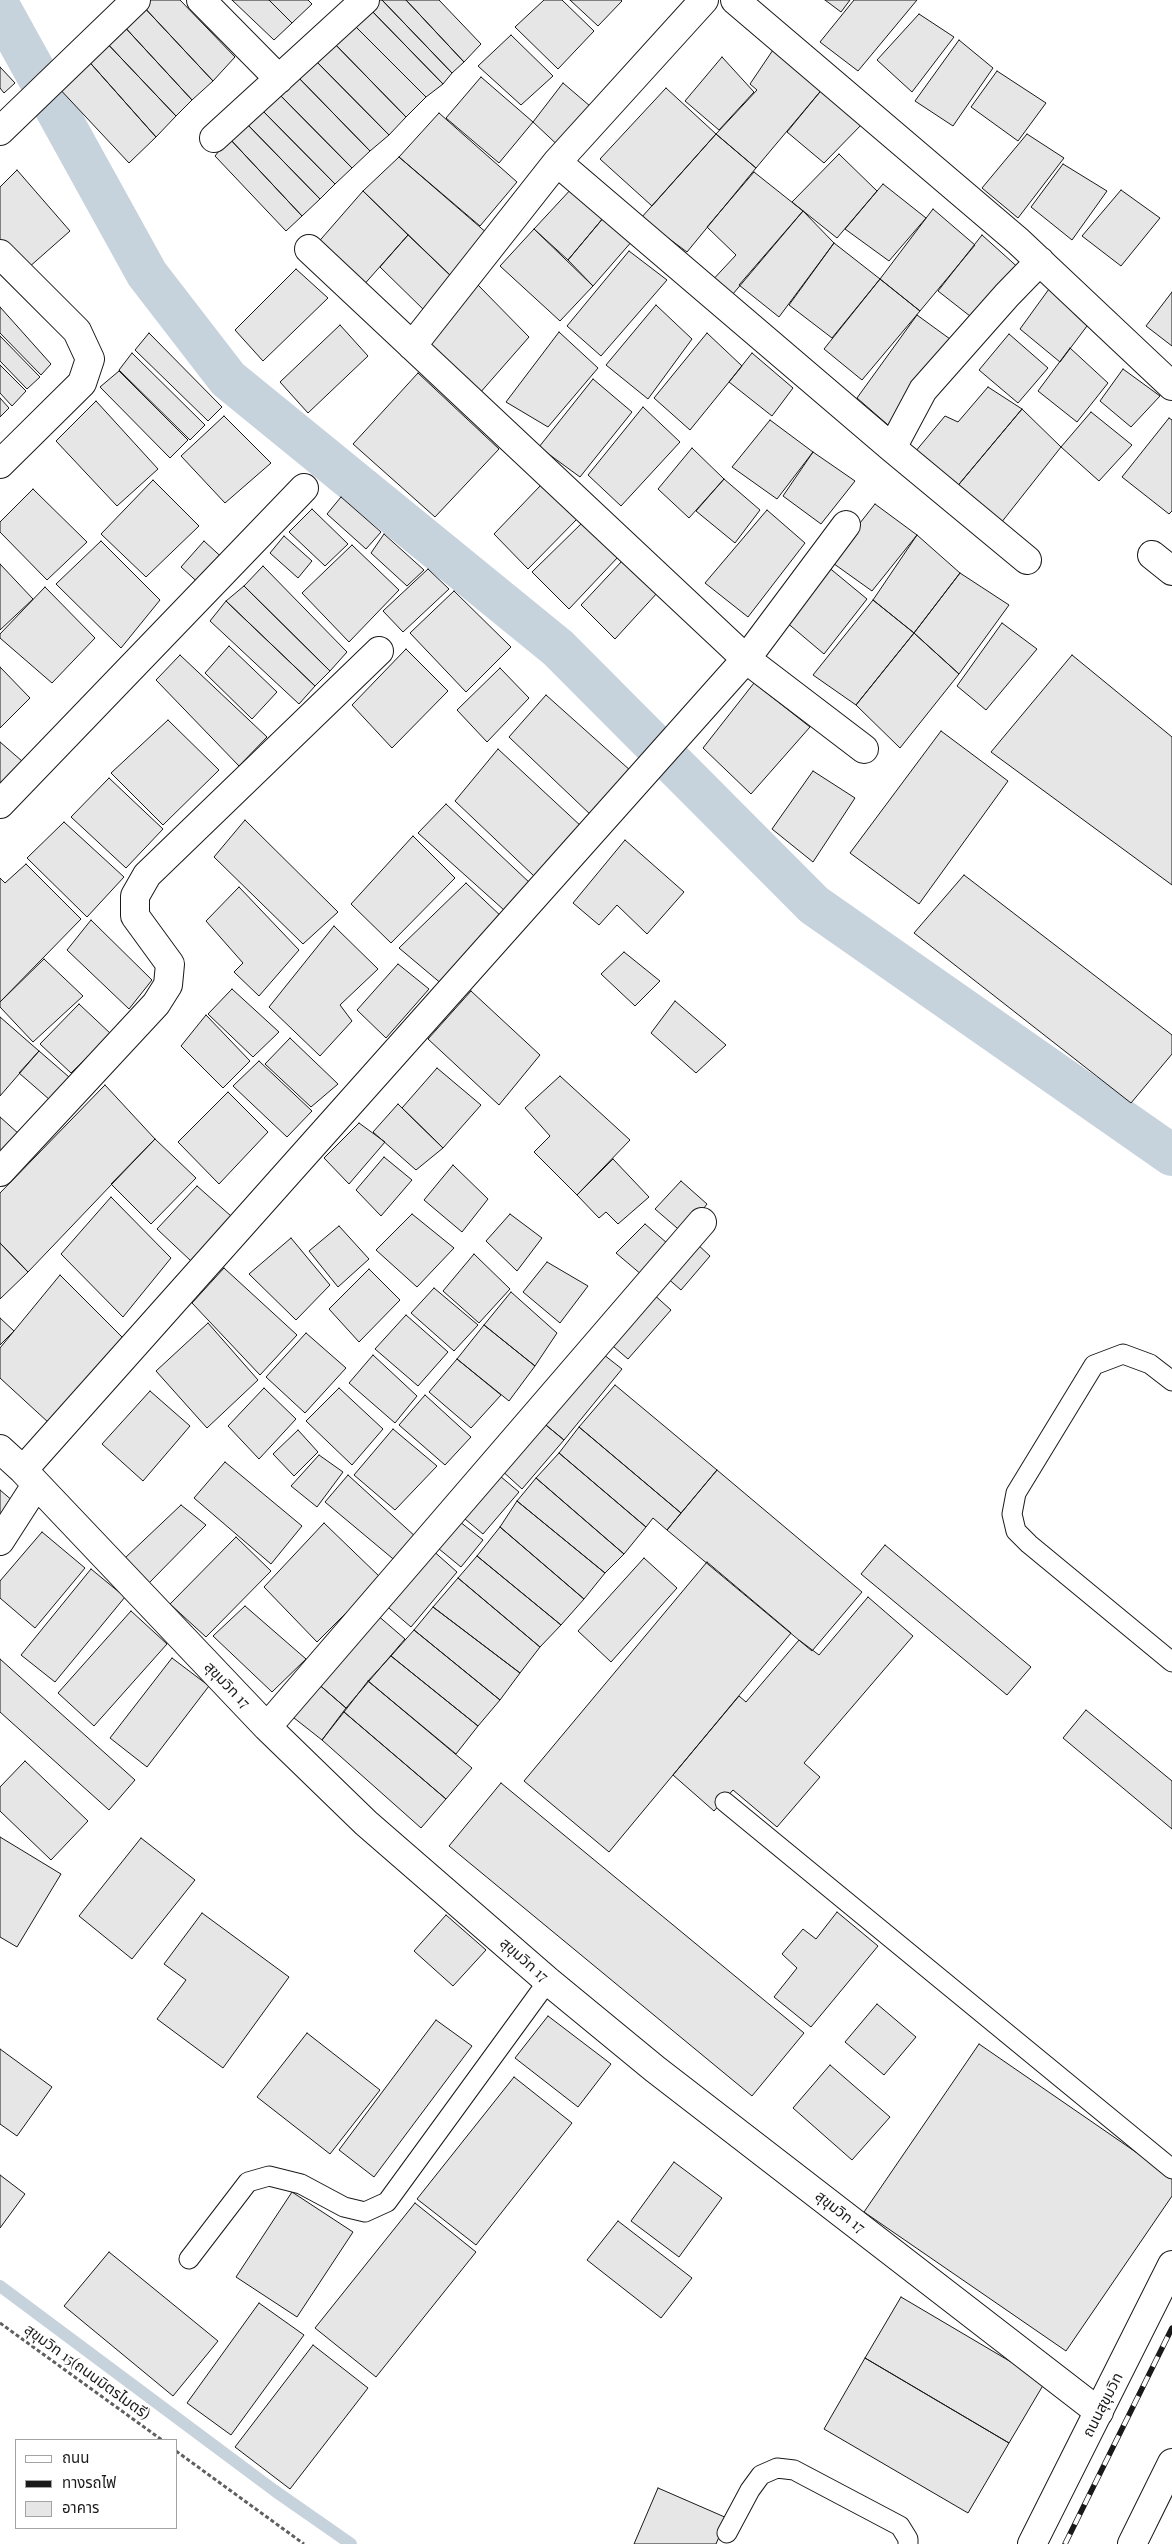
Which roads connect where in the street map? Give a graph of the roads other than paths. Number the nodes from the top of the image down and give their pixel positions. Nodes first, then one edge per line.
1 (136, 0) edge
2 (200, 0) edge
3 (365, 0) edge
4 (704, 0) edge
5 (735, 0) edge
6 (279, 79) junction
7 (0, 131) edge
8 (214, 138) dead end
9 (557, 162) junction
10 (309, 249) dead end
11 (0, 254) edge
12 (1040, 261) junction
13 (412, 346) junction
14 (1172, 386) edge
15 (892, 448) junction
16 (0, 464) edge
17 (304, 488) dead end
18 (846, 526) dead end
19 (1027, 560) dead end
20 (378, 651) dead end
21 (746, 659) junction
22 (864, 749) dead end
23 (0, 804) edge
24 (0, 1172) edge
25 (702, 1222) dead end
26 (1172, 1381) edge
27 (0, 1449) edge
28 (29, 1477) junction
29 (0, 1541) edge
30 (1172, 1662) edge
31 (267, 1726) junction
32 (725, 1802) dead end
33 (548, 1982) junction
34 (1172, 2169) edge
35 (189, 2259) dead end
36 (1172, 2265) edge
37 (1099, 2412) junction
38 (1172, 2463) edge
39 (727, 2533) dead end
40 (908, 2544) edge
41 (1032, 2544) edge
42 (1132, 2544) edge

1 - 7 main road
2 - 6 main road
3 - 6 main road
4 - 9 main road
5 - 12 main road
6 - 8 main road
9 - 13 main road
9 - 15 main road
10 - 13 main road
11 - 16 main road
12 - 14 main road
12 - 15 main road
13 - 21 main road
15 - 19 main road
17 - 23 main road
18 - 21 main road
20 - 24 main road
21 - 22 main road
21 - 28 main road
25 - 31 main road
26 - 30 lane
27 - 28 main road, สุขุมวิท 17
28 - 29 main road
28 - 31 main road, สุขุมวิท 17
31 - 33 main road, สุขุมวิท 17
32 - 34 lane
33 - 35 lane
33 - 37 main road, สุขุมวิท 17
36 - 37 main road, ถนนสุขุมวิท
37 - 41 main road, ถนนสุขุมวิท
38 - 42 main road
39 - 40 lane

